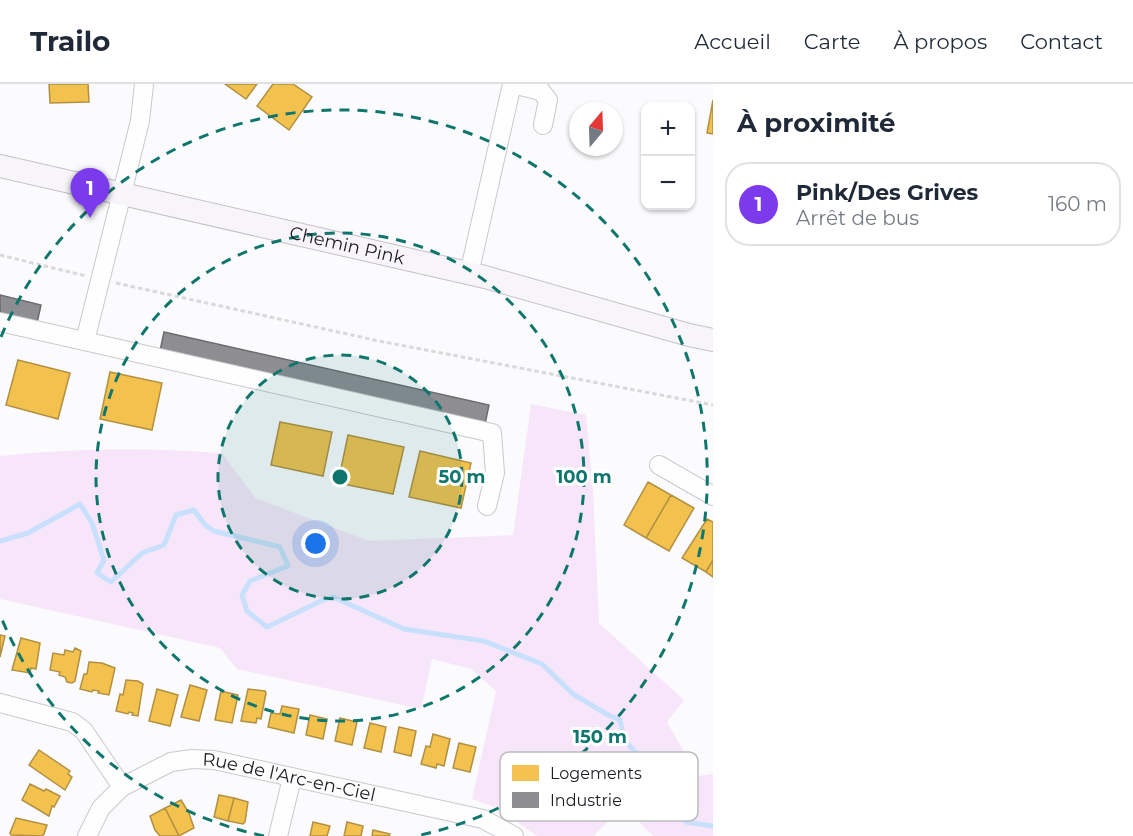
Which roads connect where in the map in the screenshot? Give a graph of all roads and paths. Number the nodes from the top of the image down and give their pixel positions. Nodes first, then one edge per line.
1 (144, 84) edge
2 (543, 125) dead end
3 (0, 166) edge
4 (121, 194) junction
5 (0, 255) edge
6 (469, 274) junction
7 (92, 277) dead end
8 (111, 282) dead end
9 (0, 322) edge
10 (689, 335) junction
11 (713, 340) edge
12 (85, 341) junction
13 (713, 345) edge
14 (713, 405) edge
15 (659, 465) dead end
16 (713, 496) edge
17 (487, 506) dead end
18 (0, 703) edge
19 (292, 778) junction
20 (122, 787) junction
21 (519, 821) edge
22 (512, 835) edge
23 (87, 836) edge
24 (278, 836) edge

1 - 4 street
2 - 6 street
3 - 4 main road, Chemin Pink
4 - 6 main road, Chemin Pink
4 - 12 street
5 - 7 path
6 - 10 main road, Chemin Pink
8 - 14 path
9 - 12 street
10 - 11 main road, Chemin Pink
10 - 13 main road, Chemin Pink
12 - 17 street
15 - 16 street
18 - 20 street
19 - 20 street, Rue de l'Arc-en-Ciel
19 - 22 street, Rue de l'Arc-en-Ciel
19 - 24 street
20 - 23 street, Rue de l'Arc-en-Ciel
21 - 22 path

